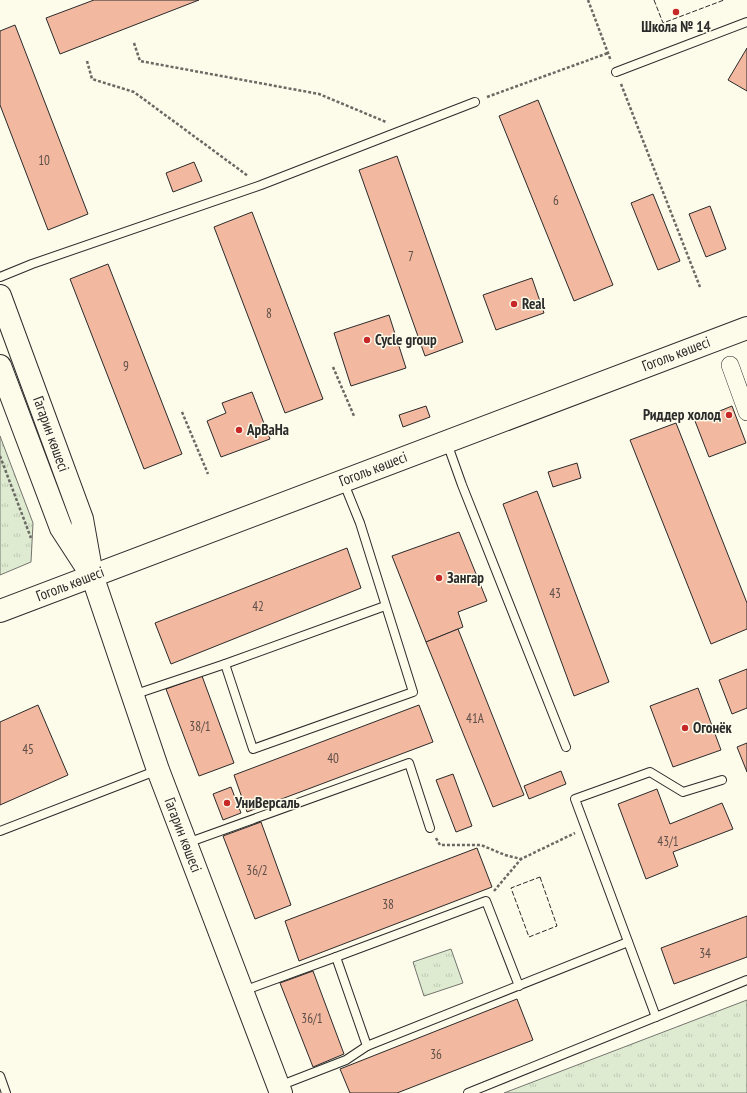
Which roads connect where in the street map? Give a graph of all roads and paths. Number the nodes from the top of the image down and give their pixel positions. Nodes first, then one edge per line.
1 (588, 0) edge
2 (747, 22) edge
3 (134, 43) dead end
4 (608, 53) junction
5 (87, 61) dead end
6 (616, 72) junction
7 (475, 102) joint
8 (403, 129) junction
9 (261, 185) junction
10 (0, 276) edge
11 (700, 287) dead end
12 (0, 296) edge
13 (747, 328) edge
14 (730, 365) dead end
15 (0, 366) edge
16 (333, 367) dead end
17 (182, 412) dead end
18 (747, 412) edge
19 (354, 416) dead end
20 (446, 441) junction
21 (0, 456) edge
22 (208, 474) dead end
23 (343, 481) junction
24 (32, 538) dead end
25 (92, 575) junction
26 (385, 606) junction
27 (0, 611) edge
28 (225, 664) junction
29 (133, 695) junction
30 (566, 747) dead end
31 (158, 770) junction
32 (722, 780) dead end
33 (430, 828) joint
34 (586, 828) junction
35 (0, 831) edge
36 (186, 843) junction
37 (521, 859) junction
38 (486, 901) junction
39 (628, 942) junction
40 (336, 957) junction
41 (747, 980) edge
42 (519, 986) junction
43 (242, 991) junction
44 (656, 1016) junction
45 (368, 1046) junction
46 (0, 1076) edge
47 (280, 1090) edge
48 (6, 1093) edge
49 (468, 1093) edge

1 - 4 path
2 - 6 lane
3 - 8 path
4 - 6 path
4 - 7 path
5 - 9 path
6 - 11 path
7 - 8 lane
8 - 9 lane
9 - 10 lane
12 - 25 street, Гагарин көшесі
13 - 20 street, Гоголь көшесі
14 - 18 street
15 - 25 street, Гагарин көшесі
16 - 19 path
17 - 22 path
20 - 23 street, Гоголь көшесі
20 - 30 lane
21 - 24 path
23 - 25 street, Гоголь көшесі
23 - 26 lane
25 - 27 street, Гоголь көшесі
25 - 29 street, Гагарин көшесі
26 - 28 lane
26 - 28 lane
28 - 29 lane
29 - 31 street, Гагарин көшесі
31 - 35 lane
31 - 36 street, Гагарин көшесі
32 - 34 lane
33 - 36 lane
33 - 37 path
34 - 37 path
34 - 39 lane
36 - 43 street, Гагарин көшесі
37 - 38 path
38 - 40 lane
38 - 42 lane
39 - 42 lane
39 - 44 lane
40 - 43 lane
40 - 45 lane
41 - 44 lane
42 - 45 lane
43 - 47 street, Гагарин көшесі
44 - 49 lane
45 - 47 lane
46 - 48 lane

